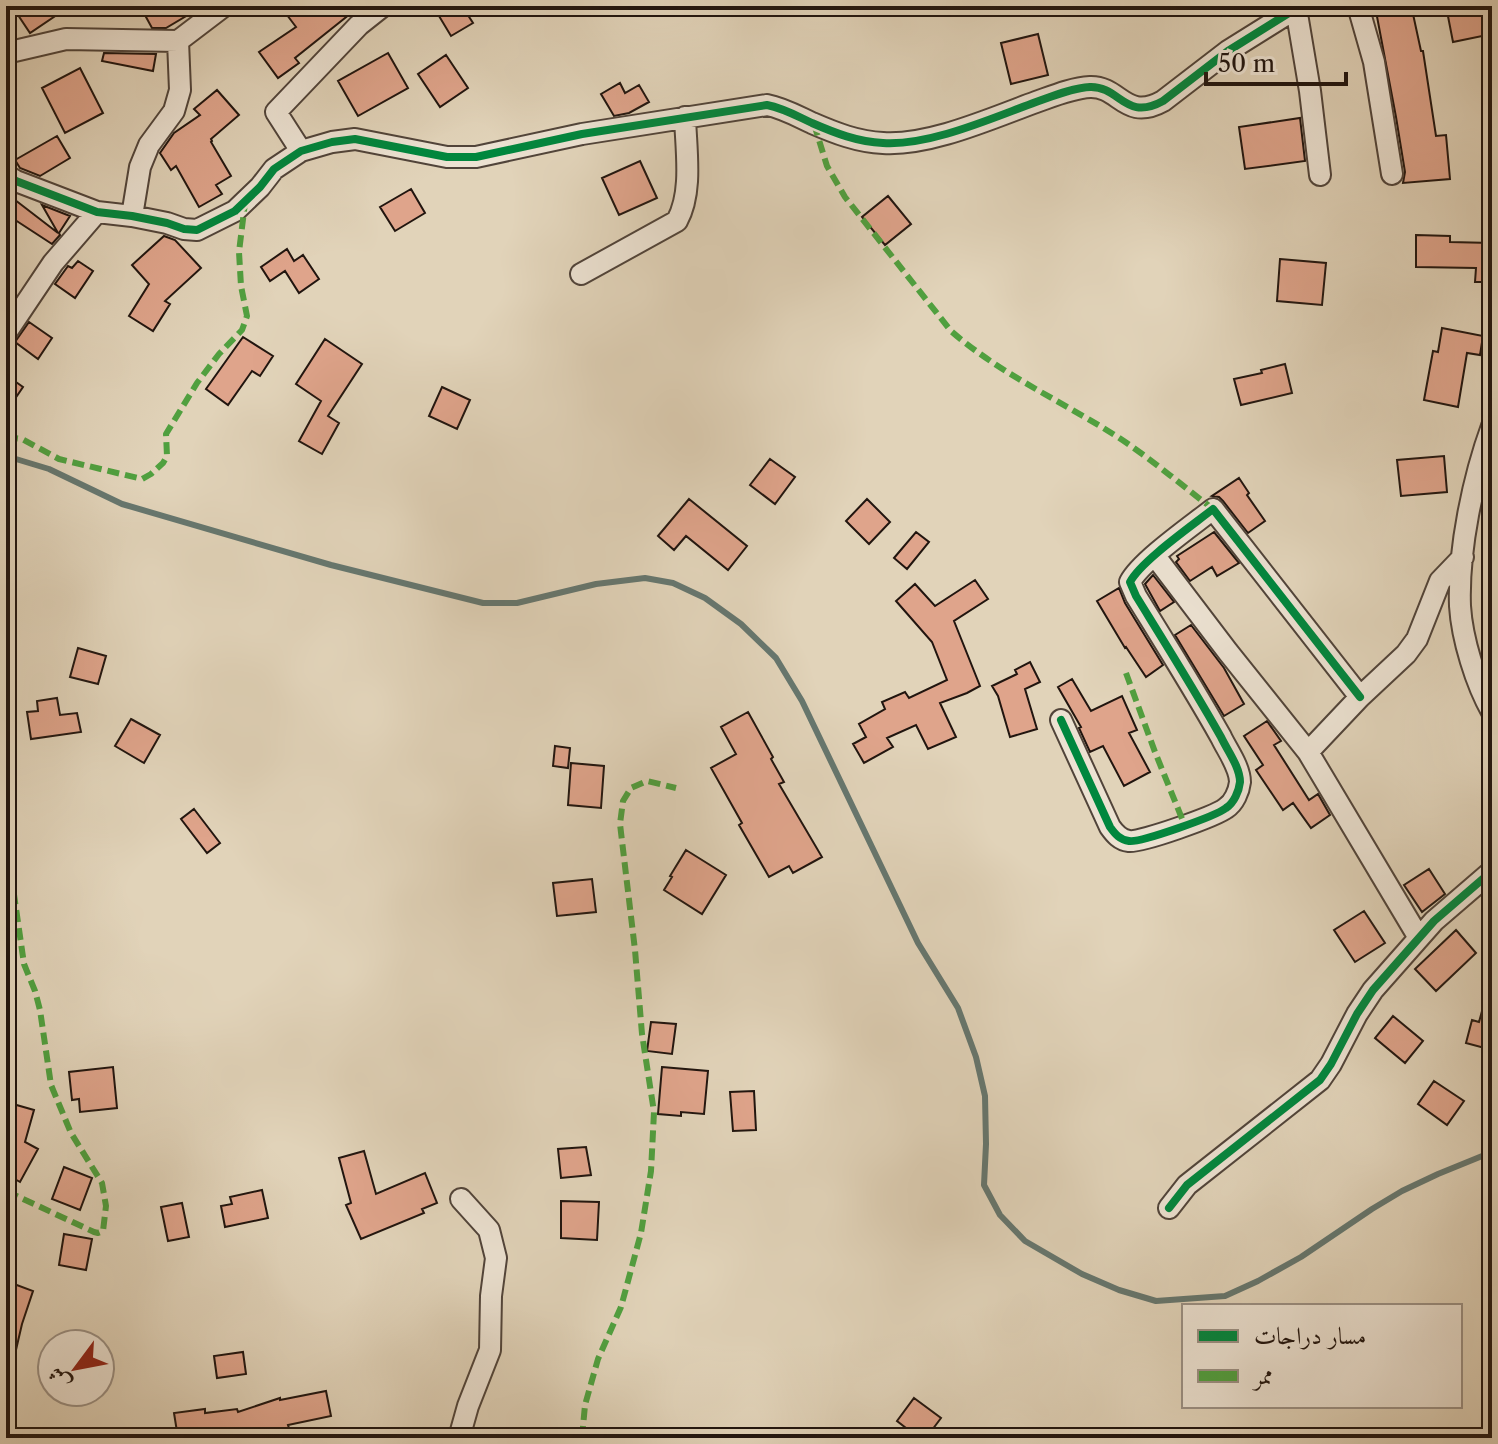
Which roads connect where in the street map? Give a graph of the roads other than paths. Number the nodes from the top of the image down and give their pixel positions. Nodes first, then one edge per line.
1 (224, 6) edge
2 (383, 6) edge
3 (1358, 6) edge
4 (1298, 7) edge
5 (178, 41) junction
6 (6, 53) edge
7 (685, 117) junction
8 (301, 151) junction
9 (1392, 174) dead end
10 (6, 175) edge
11 (1320, 175) dead end
12 (97, 212) junction
13 (132, 216) junction
14 (581, 274) dead end
15 (6, 333) edge
16 (1492, 426) edge
17 (1155, 556) junction
18 (1463, 557) junction
19 (1360, 697) junction
20 (1492, 712) edge
21 (1061, 720) dead end
22 (1308, 752) junction
23 (1492, 871) edge
24 (1419, 938) junction
25 (461, 1199) dead end
26 (1169, 1208) dead end
27 (459, 1438) edge

1 - 5 street
2 - 8 street
3 - 9 street
4 - 7 street
4 - 11 street
5 - 6 street
5 - 13 street
7 - 8 street
7 - 14 street
8 - 13 street
10 - 12 street
12 - 13 street
12 - 15 street
16 - 18 street
17 - 19 street
17 - 21 street
17 - 22 street
18 - 19 street
18 - 20 street
19 - 22 street
22 - 24 street
23 - 24 street
24 - 26 street
25 - 27 street

